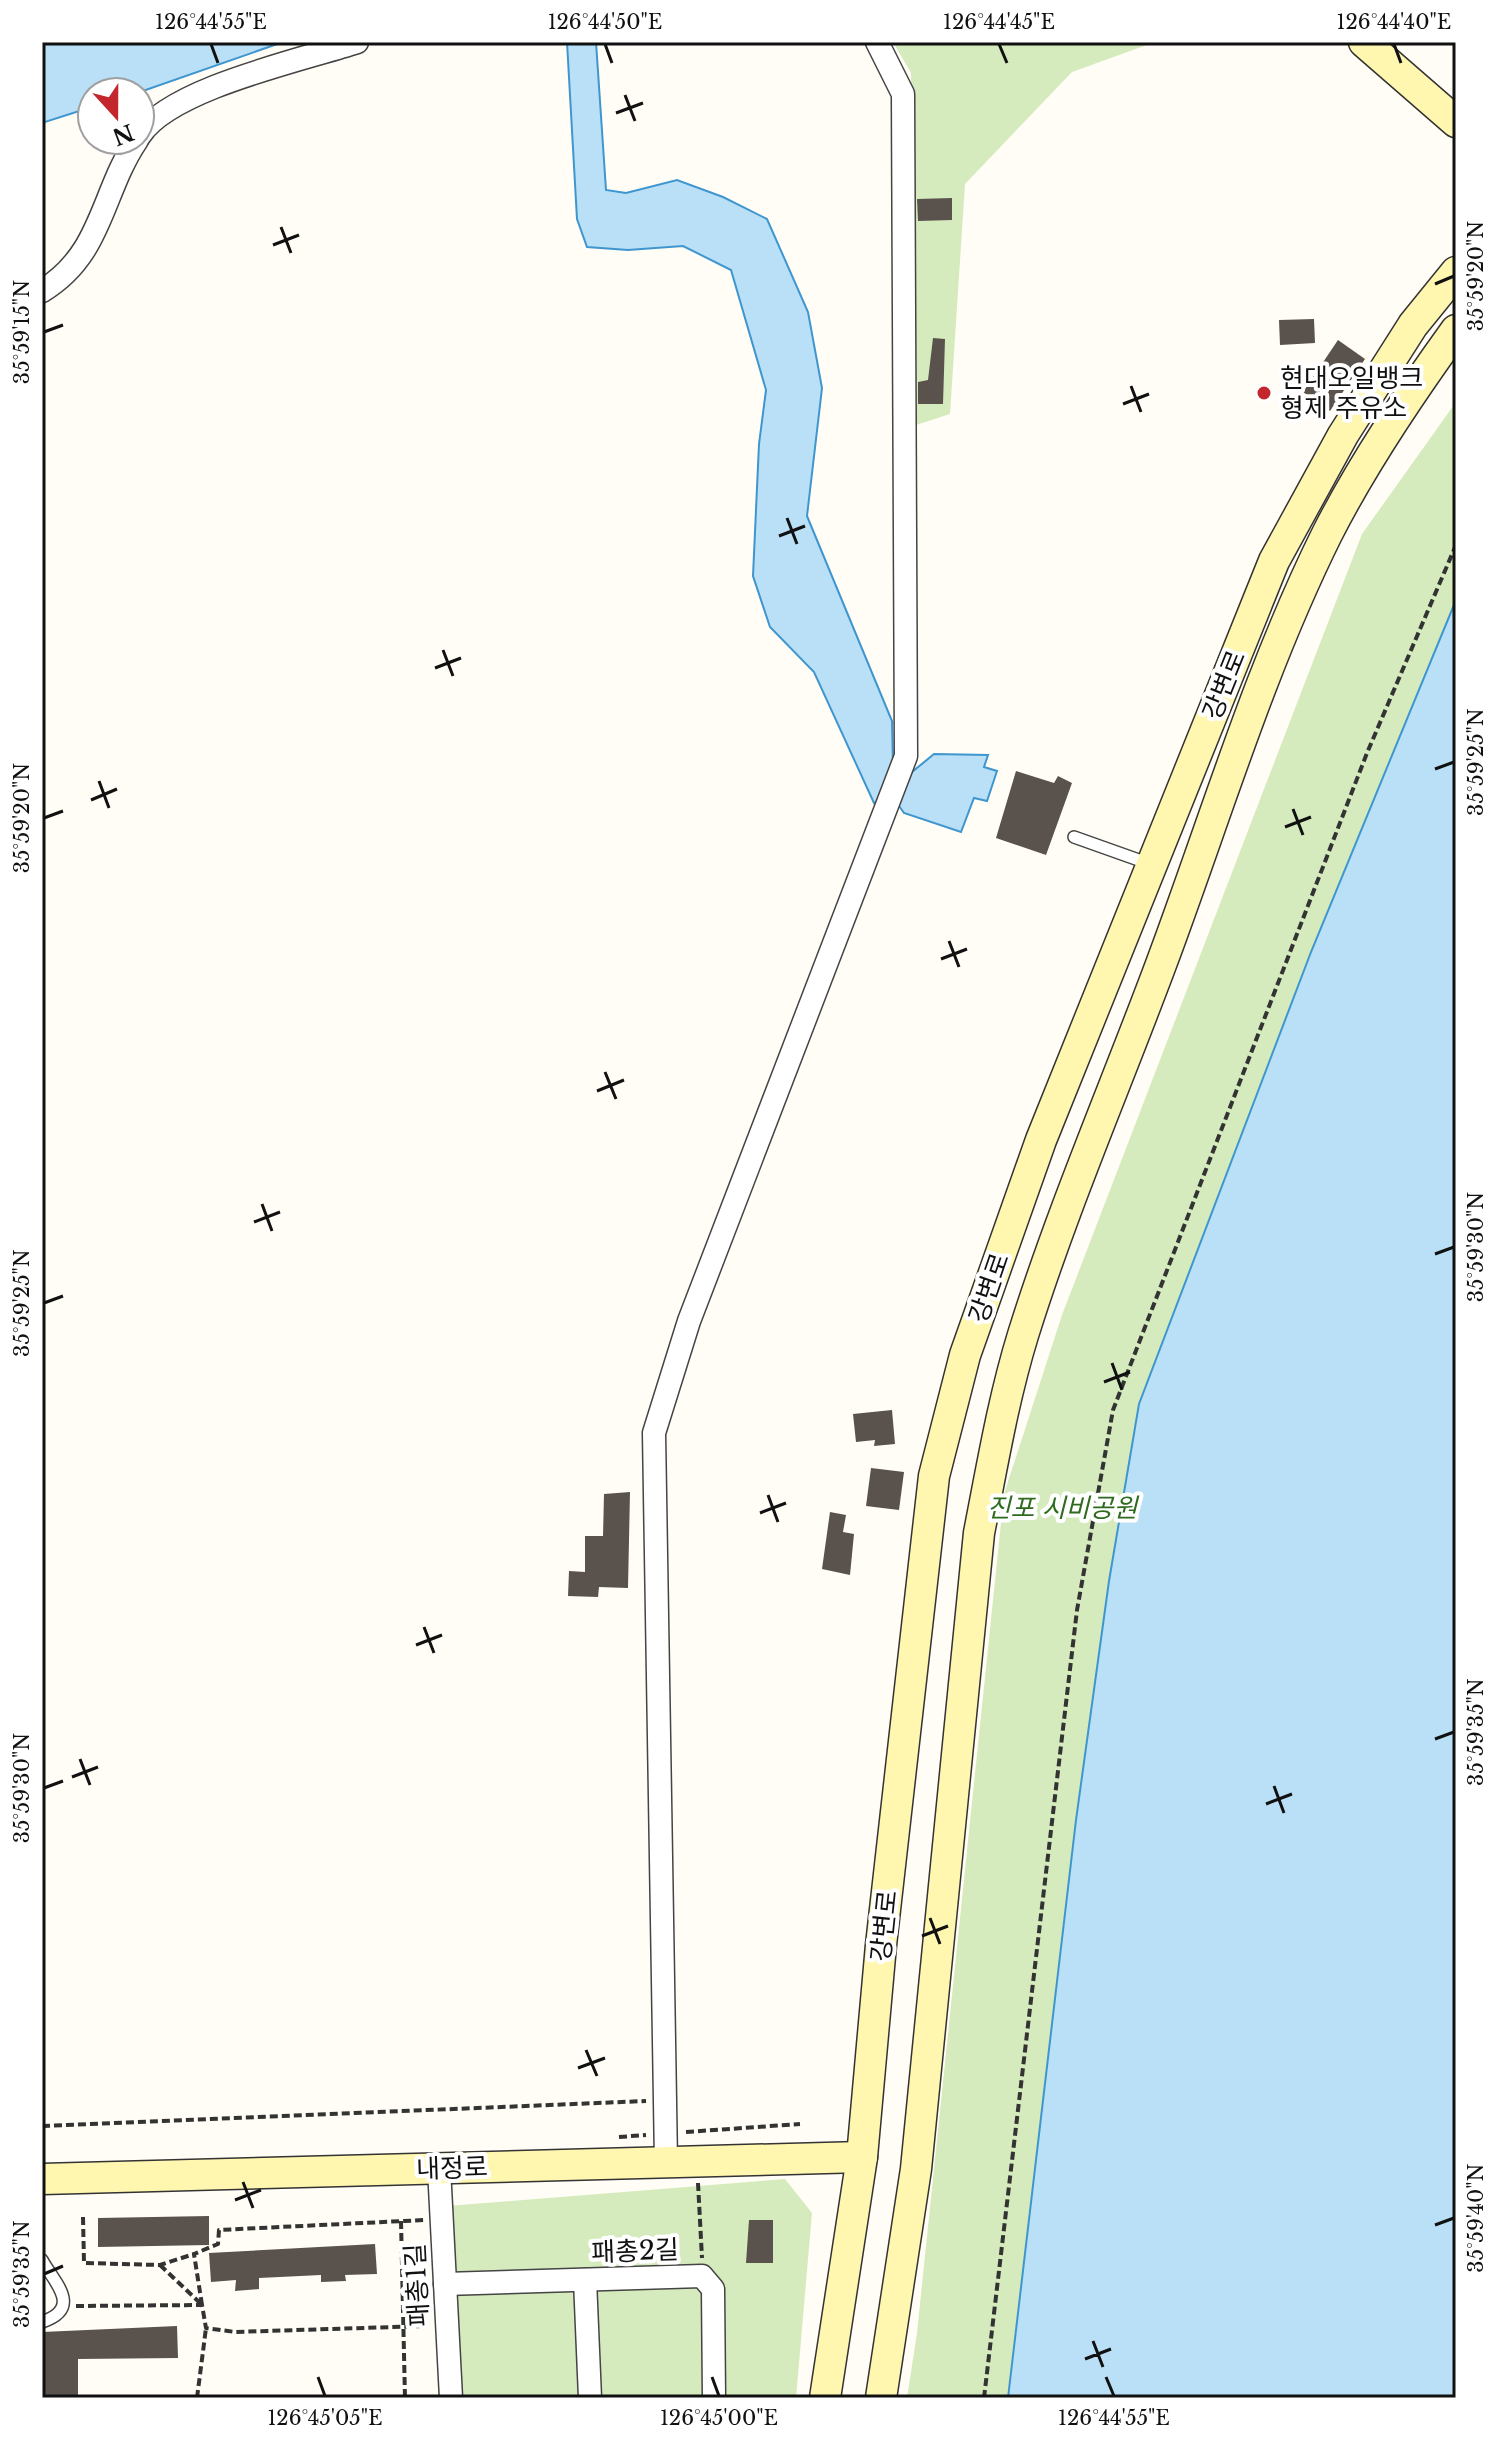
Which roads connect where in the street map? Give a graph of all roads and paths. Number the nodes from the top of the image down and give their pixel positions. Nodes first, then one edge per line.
1 (357, 42) edge
2 (877, 42) edge
3 (1364, 42) edge
4 (156, 117) edge
5 (1456, 122) edge
6 (126, 156) edge
7 (1456, 272) edge
8 (42, 291) edge
9 (1456, 330) edge
10 (1456, 545) edge
11 (1074, 837) dead end
12 (1151, 865) junction
13 (664, 2100) junction
14 (42, 2126) edge
15 (862, 2157) junction
16 (697, 2161) junction
17 (666, 2162) junction
18 (439, 2168) junction
19 (42, 2179) edge
20 (83, 2217) dead end
21 (421, 2220) dead end
22 (401, 2221) junction
23 (194, 2254) junction
24 (42, 2260) edge
25 (160, 2265) junction
26 (702, 2276) junction
27 (585, 2280) junction
28 (445, 2284) junction
29 (202, 2305) junction
30 (61, 2306) junction
31 (44, 2322) edge
32 (404, 2326) junction
33 (206, 2328) junction
34 (197, 2398) edge
35 (405, 2398) edge
36 (451, 2398) edge
37 (590, 2398) edge
38 (714, 2398) edge
39 (825, 2398) edge
40 (881, 2398) edge
41 (984, 2398) edge

1 - 4 street
2 - 13 street
3 - 5 street
6 - 8 street
7 - 12 street, 강변로
9 - 40 street, 강변로
10 - 41 path
11 - 12 lane
12 - 15 street, 강변로
13 - 14 path
13 - 17 street
15 - 16 street, 내정로
15 - 39 street, 강변로
16 - 17 street, 내정로
16 - 26 path
17 - 18 street, 내정로
18 - 19 street, 내정로
18 - 28 street, 패총1길
20 - 25 path
21 - 22 path
22 - 23 path
22 - 32 path
23 - 25 path
23 - 29 path
24 - 30 lane
25 - 29 path
26 - 27 street, 패총2길
26 - 38 street, 패총2길
27 - 28 street, 패총2길
27 - 37 street
28 - 36 street, 패총1길
29 - 30 path
29 - 33 path
30 - 31 lane
32 - 33 path
32 - 35 path
33 - 34 path

